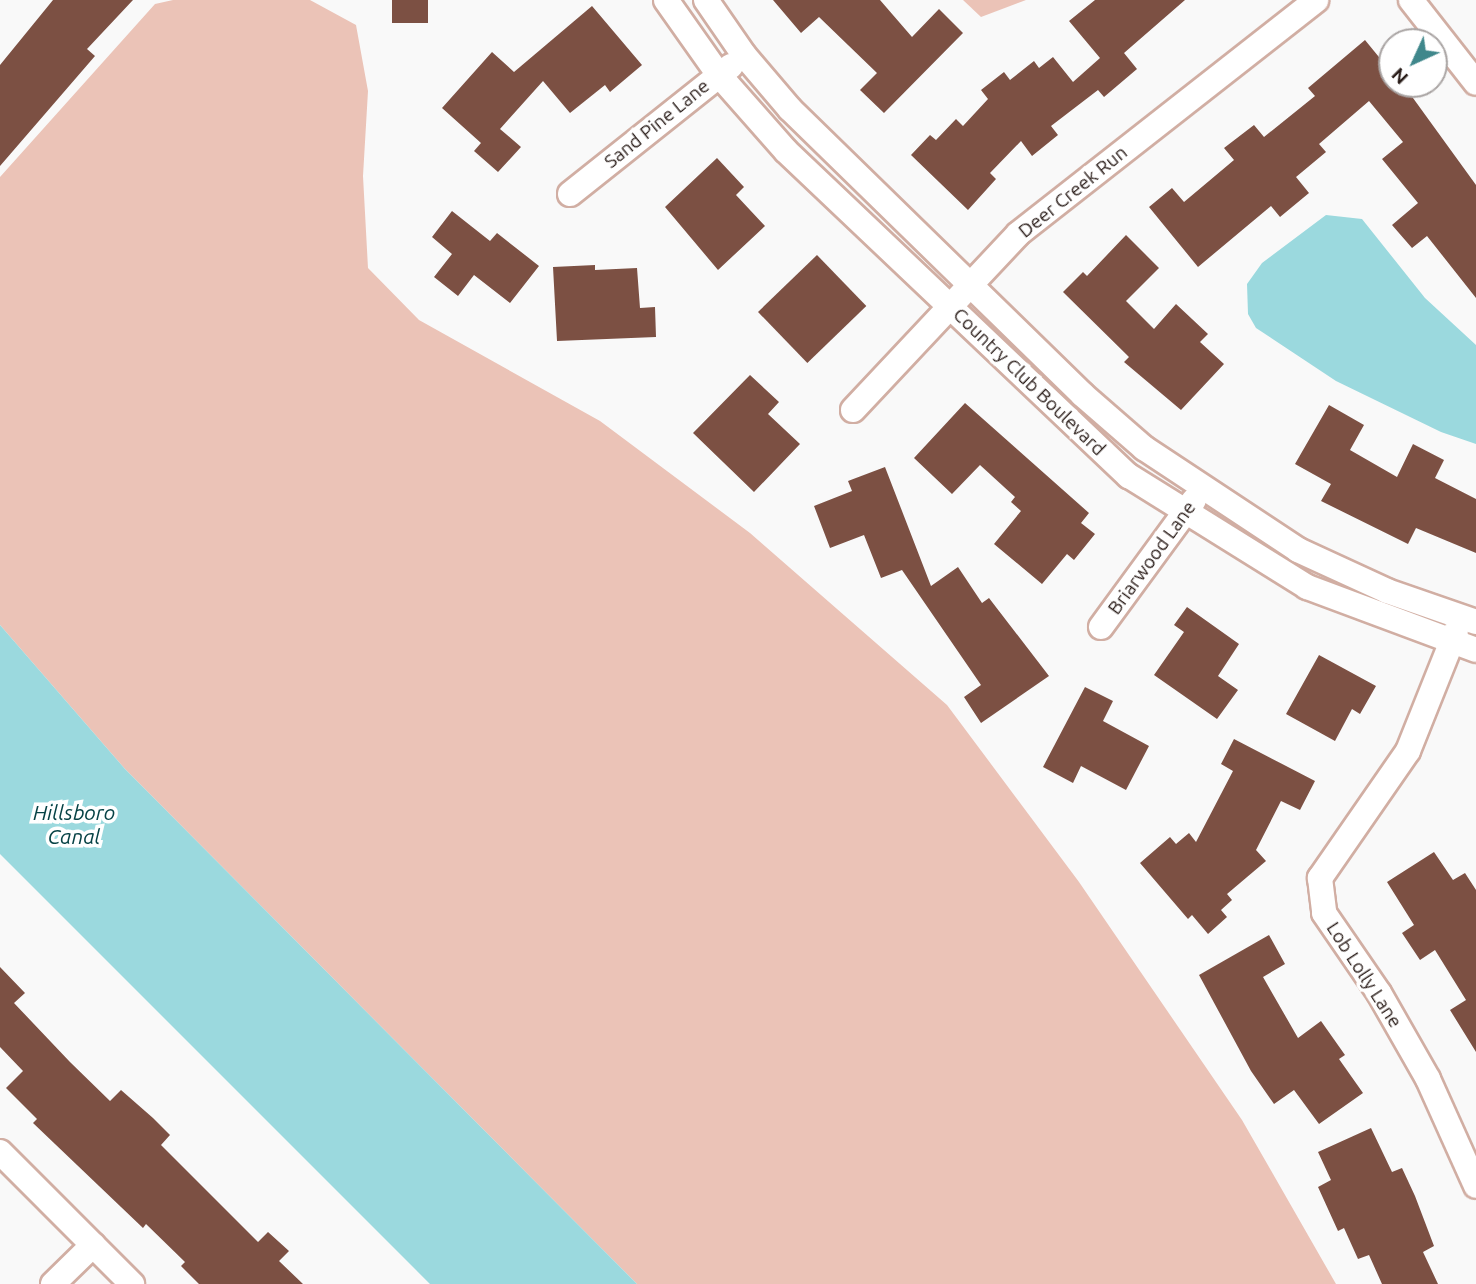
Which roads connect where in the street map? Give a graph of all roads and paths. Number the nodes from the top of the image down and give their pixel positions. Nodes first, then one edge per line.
1 (666, 0) edge
2 (706, 0) edge
3 (1316, 0) edge
4 (1411, 0) edge
5 (744, 55) junction
6 (719, 75) junction
7 (1476, 83) edge
8 (570, 194) dead end
9 (971, 287) junction
10 (953, 309) junction
11 (853, 410) dead end
12 (1202, 490) junction
13 (1184, 513) junction
14 (1469, 621) edge
15 (1101, 627) dead end
16 (1451, 644) junction
17 (1476, 650) edge
18 (0, 1152) edge
19 (1476, 1186) edge
20 (93, 1245) junction
21 (53, 1284) edge
22 (132, 1284) edge

1 - 6 street, Country Club Boulevard
2 - 5 street, Country Club Boulevard
3 - 9 street, Deer Creek Run
4 - 7 street
5 - 6 street, Sand Pine Lane
5 - 9 street, Country Club Boulevard
6 - 8 street, Sand Pine Lane
6 - 10 street, Country Club Boulevard
9 - 10 street, Deer Creek Run
9 - 12 street, Country Club Boulevard
10 - 11 street, Deer Creek Run
10 - 13 street, Country Club Boulevard
12 - 13 street, Briarwood Lane
12 - 14 street, Country Club Boulevard
13 - 15 street, Briarwood Lane
13 - 16 street, Country Club Boulevard
14 - 16 street, Lob Lolly Lane
16 - 17 street, Country Club Boulevard
16 - 19 street, Lob Lolly Lane
18 - 20 street
20 - 21 street
20 - 22 street

